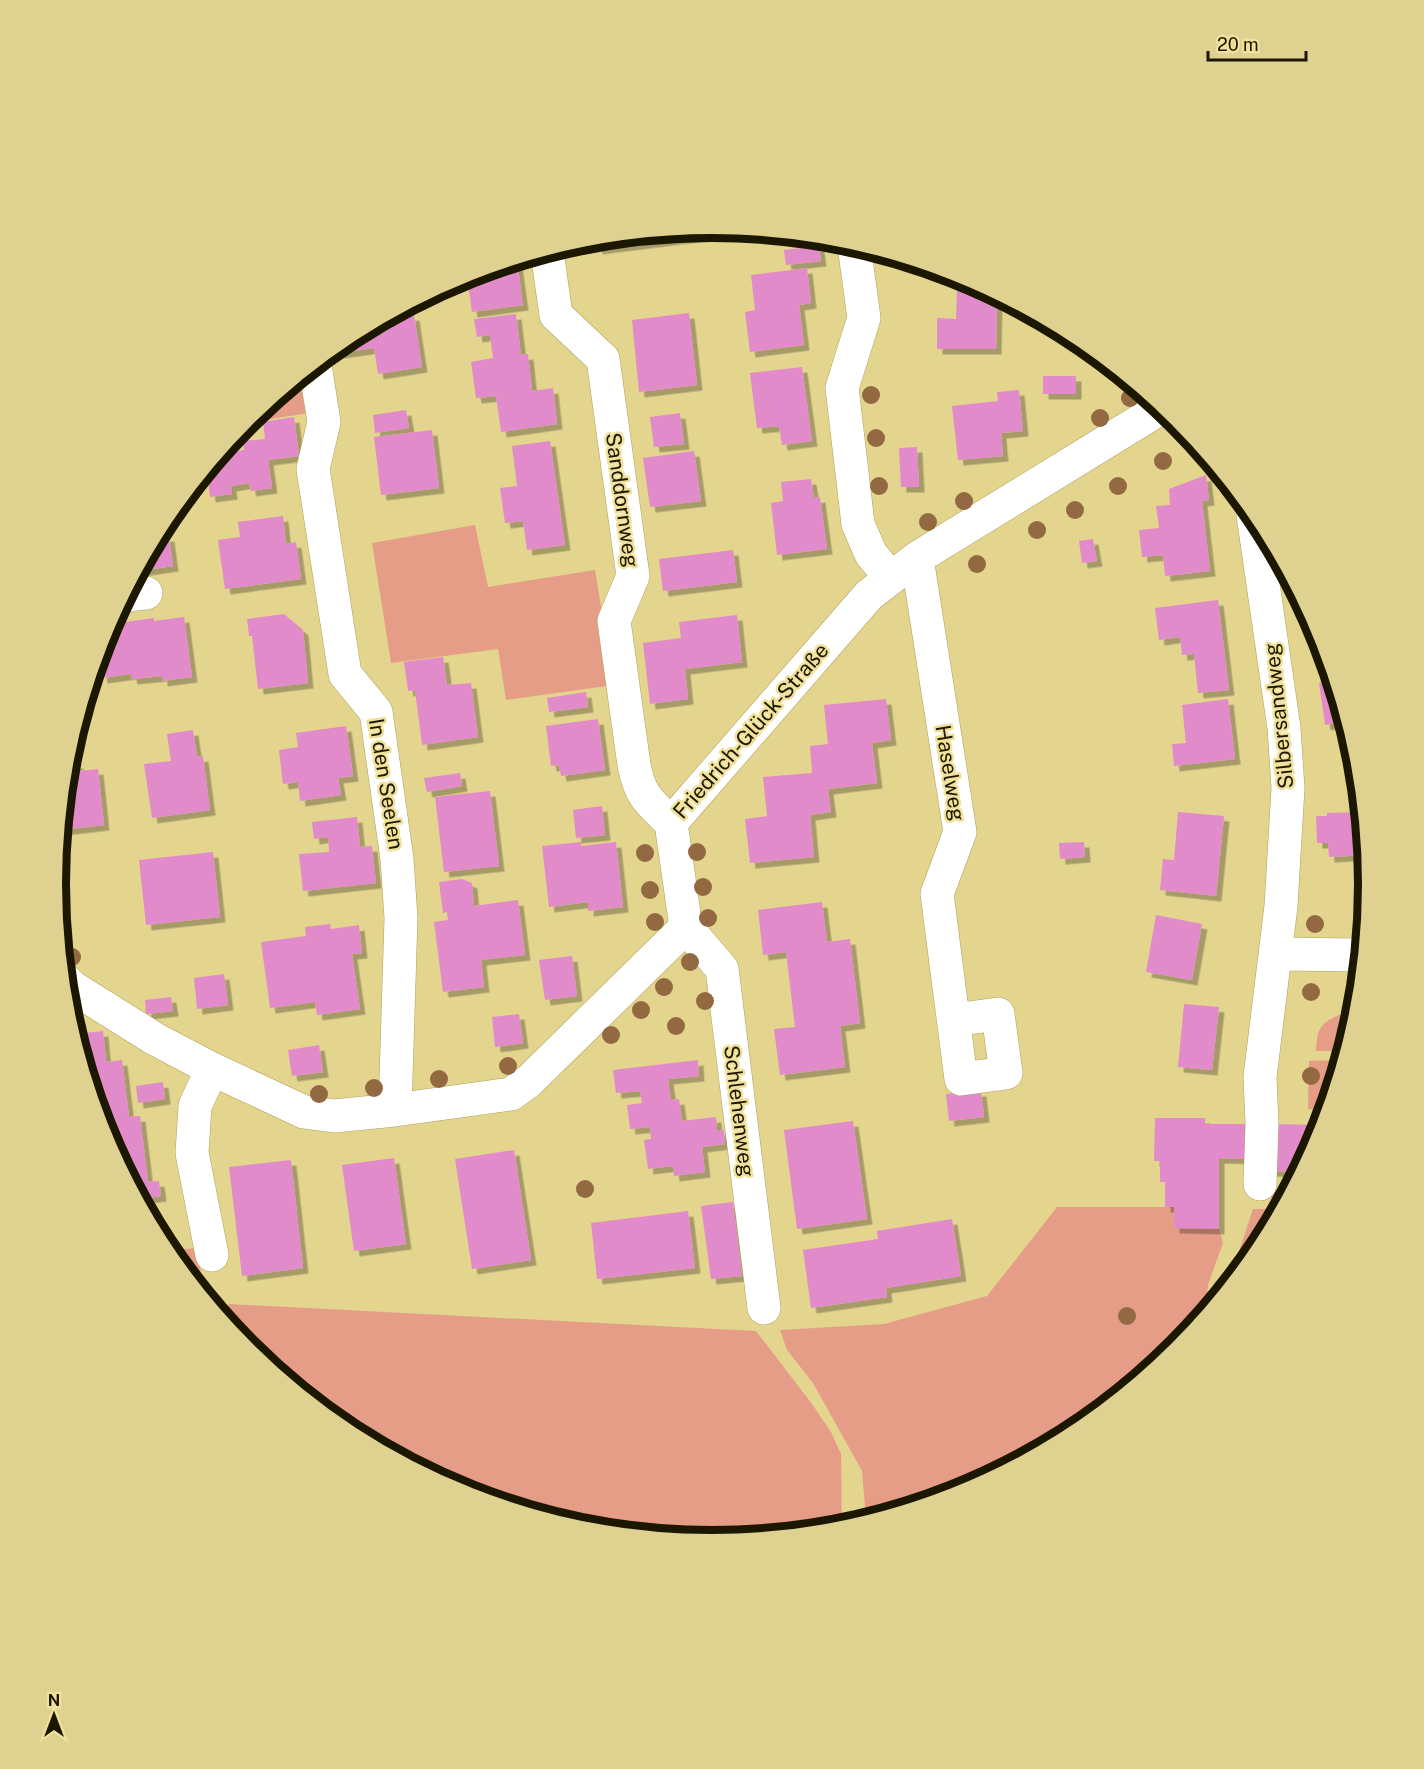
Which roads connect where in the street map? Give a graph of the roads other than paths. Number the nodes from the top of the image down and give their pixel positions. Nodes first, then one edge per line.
1 (855, 255) edge
2 (549, 260) edge
3 (316, 374) edge
4 (1153, 413) edge
5 (1258, 540) edge
6 (917, 558) junction
7 (890, 577) junction
8 (671, 823) junction
9 (686, 927) junction
10 (1276, 954) junction
11 (1354, 955) edge
12 (75, 989) edge
13 (954, 1020) dead end
14 (212, 1069) junction
15 (395, 1110) junction
16 (1260, 1184) dead end
17 (212, 1255) dead end
18 (764, 1308) dead end

1 - 7 street
2 - 8 street, Sanddornweg
3 - 15 street, In den Seelen
4 - 6 street, Friedrich-Glück-Straße
5 - 10 street, Silbersandweg
6 - 7 street, Friedrich-Glück-Straße
6 - 13 street, Haselweg
7 - 8 street, Friedrich-Glück-Straße
8 - 9 street, Friedrich-Glück-Straße
9 - 15 street
9 - 18 street, Schlehenweg
10 - 11 street
10 - 16 street, Silbersandweg
12 - 14 street
14 - 15 street
14 - 17 street

